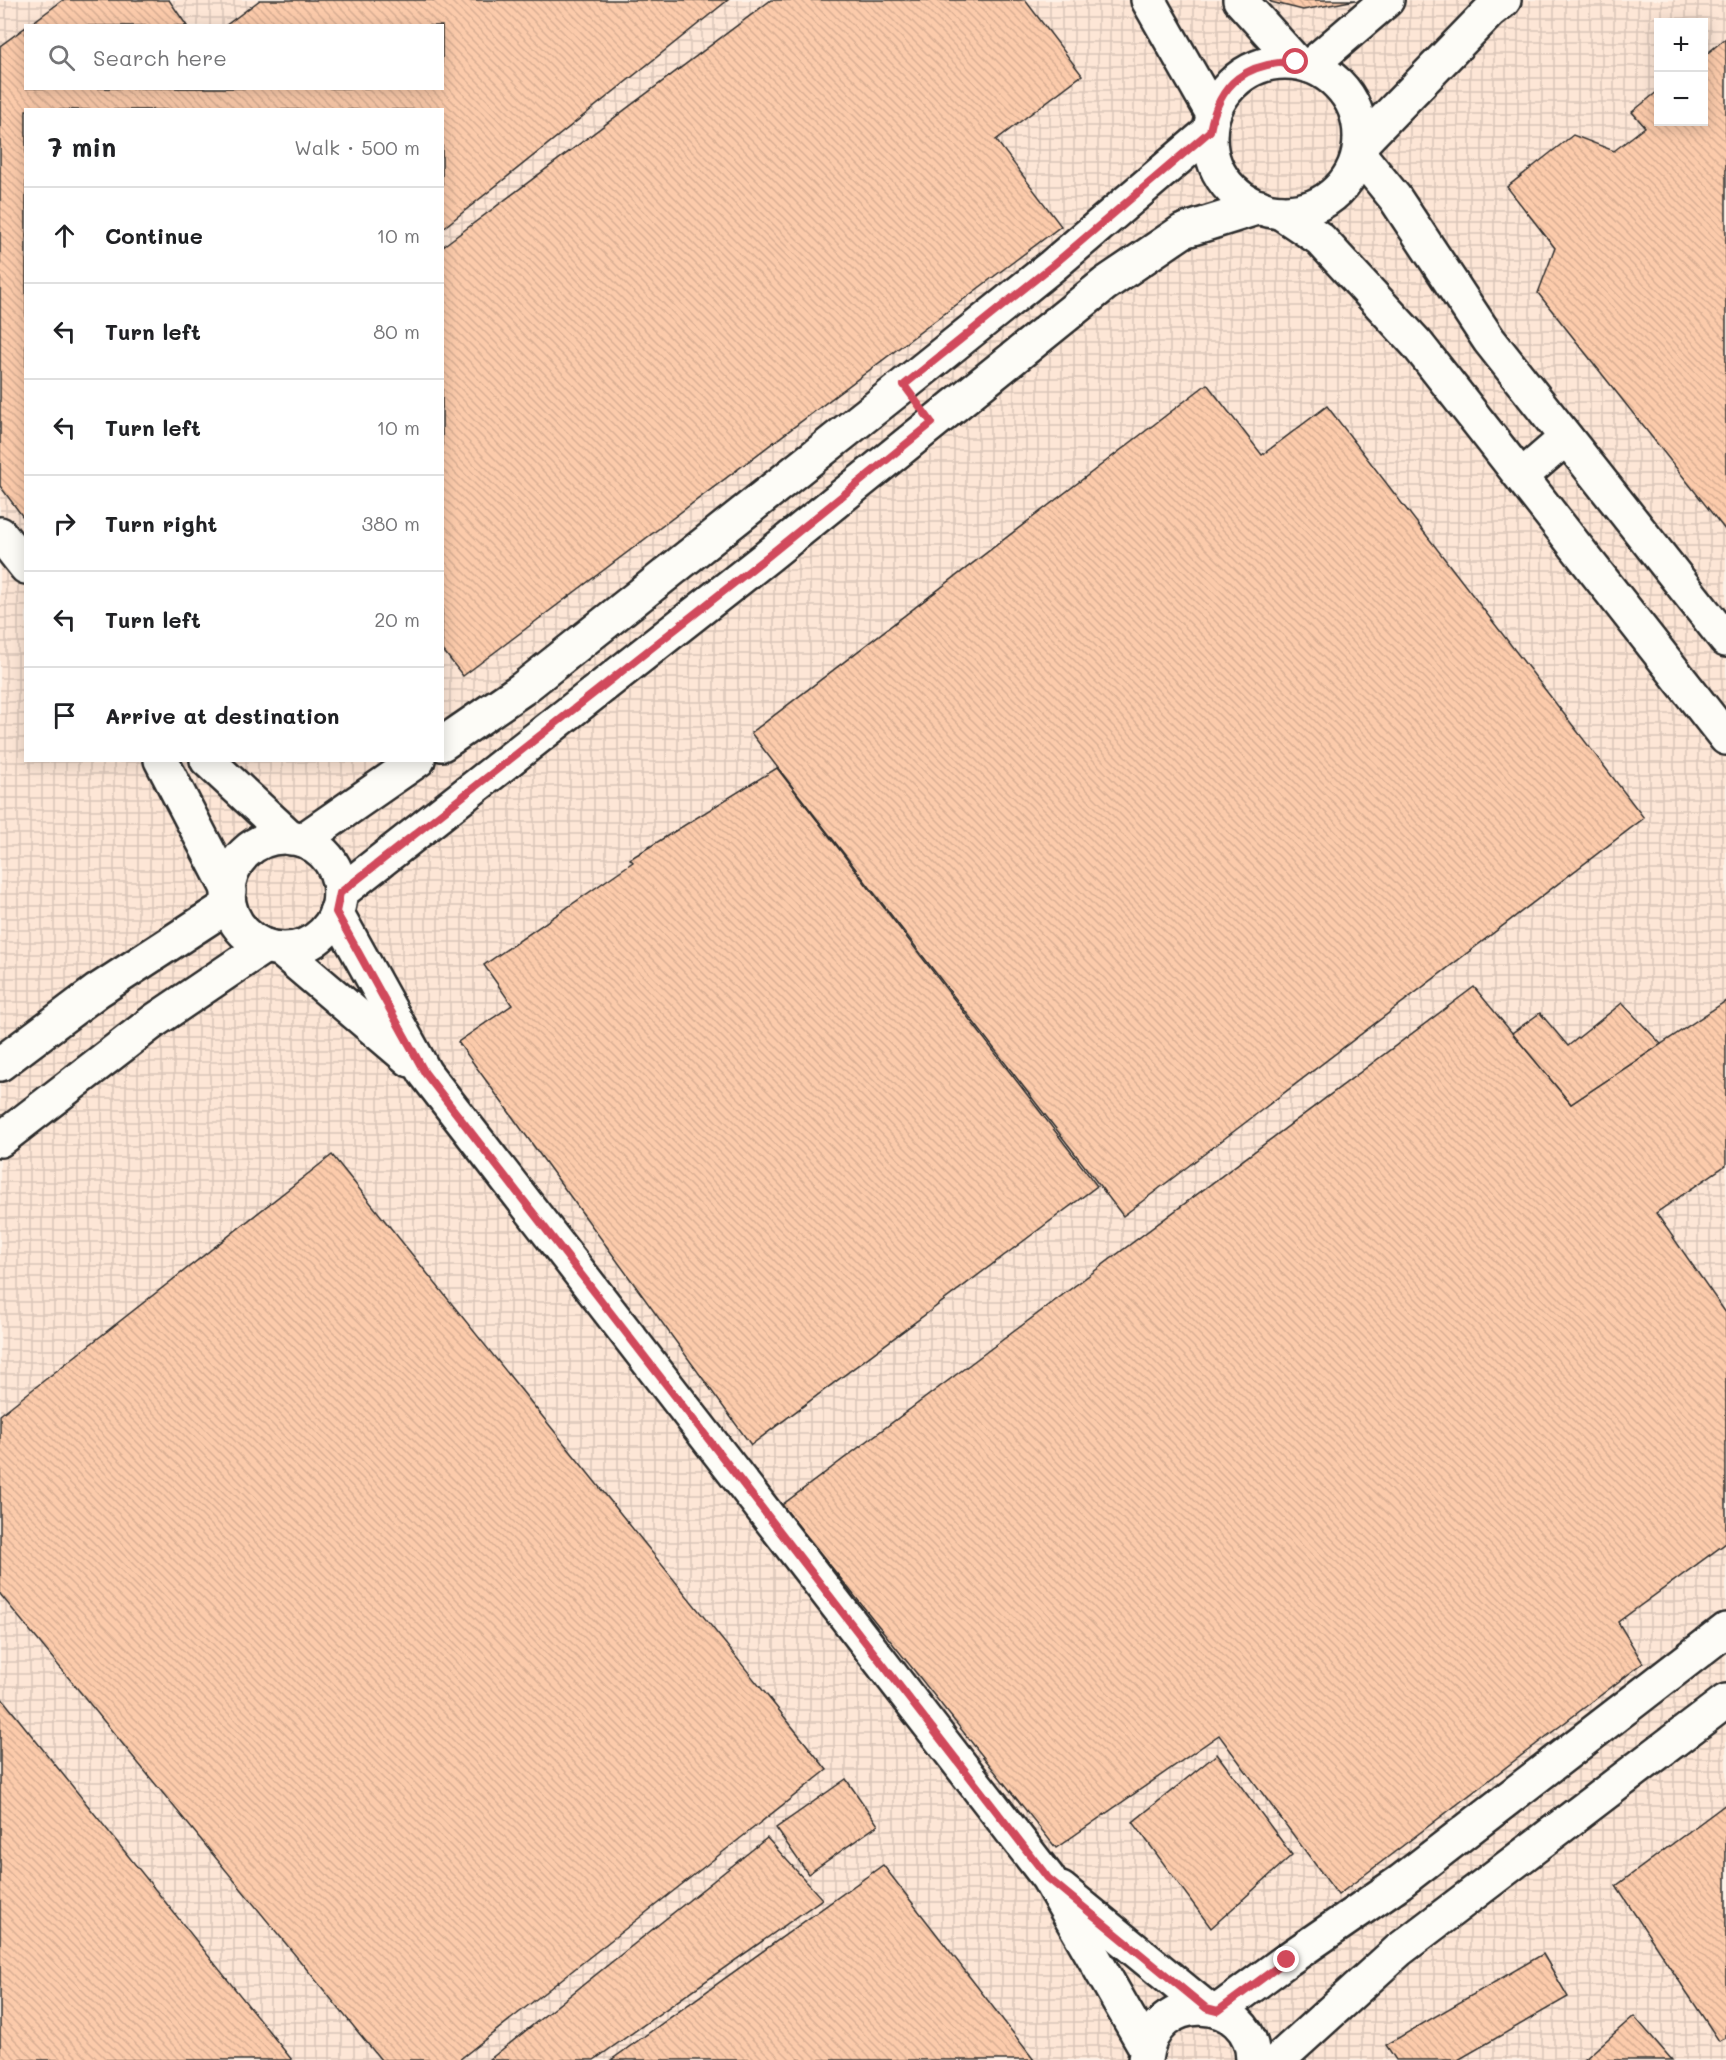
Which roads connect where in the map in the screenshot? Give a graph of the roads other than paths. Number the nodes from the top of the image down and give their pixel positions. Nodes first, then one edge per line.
1 (1148, 0) edge
2 (1240, 0) edge
3 (1387, 0) edge
4 (1504, 0) edge
5 (1303, 64) junction
6 (1211, 123) junction
7 (1360, 150) junction
8 (1270, 210) junction
9 (904, 385) junction
10 (932, 423) junction
11 (1566, 438) junction
12 (1522, 476) junction
13 (0, 534) edge
14 (24, 564) edge
15 (1726, 640) edge
16 (1726, 738) edge
17 (444, 743) edge
18 (162, 762) edge
19 (209, 762) edge
20 (415, 762) edge
21 (297, 839) junction
22 (229, 898) junction
23 (338, 902) junction
24 (273, 948) junction
25 (0, 1064) edge
26 (425, 1073) junction
27 (0, 1140) edge
28 (1726, 1630) edge
29 (1726, 1701) edge
30 (1048, 1878) junction
31 (1212, 2009) junction
32 (1145, 2054) edge
33 (1253, 2060) edge
34 (1278, 2060) edge

1 - 6 street
2 - 5 street
3 - 5 street
4 - 7 street
5 - 6 street
5 - 7 street
6 - 8 street
6 - 9 street
7 - 8 street
7 - 11 street
8 - 10 street
8 - 12 street
9 - 10 street
9 - 17 street
10 - 23 street
11 - 12 street
11 - 15 street
12 - 16 street
13 - 14 street
18 - 22 street
19 - 21 street
20 - 21 street
21 - 22 street
21 - 23 street
22 - 24 street
22 - 25 street
23 - 24 street
23 - 26 street
24 - 26 street
24 - 27 street
26 - 30 street
28 - 31 street
29 - 34 street
30 - 31 street
30 - 32 street
31 - 32 street
31 - 33 street

